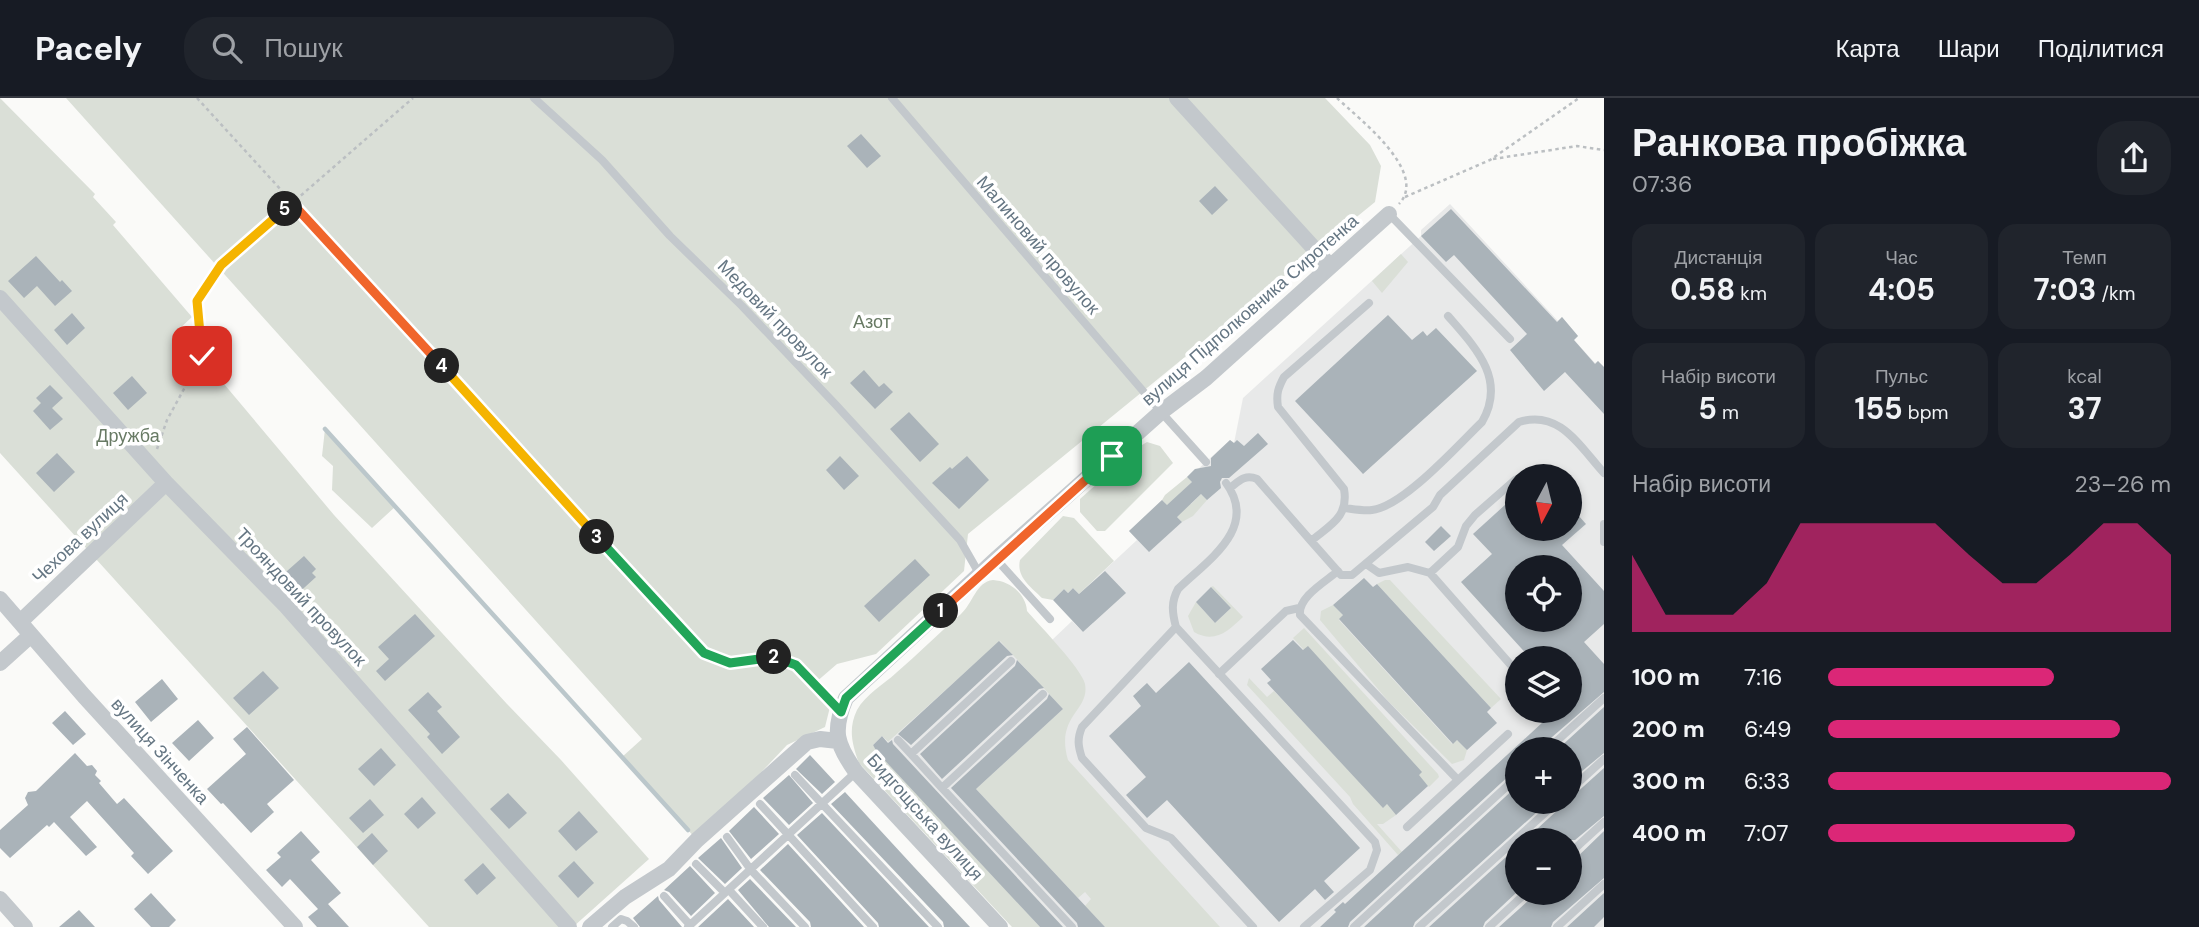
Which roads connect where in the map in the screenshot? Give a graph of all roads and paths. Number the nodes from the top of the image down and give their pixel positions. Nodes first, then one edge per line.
1 (197, 98) edge
2 (414, 98) edge
3 (534, 98) edge
4 (891, 98) edge
5 (1177, 98) edge
6 (1338, 98) edge
7 (1579, 98) edge
8 (1604, 150) edge
9 (1490, 160) junction
10 (1405, 197) junction
11 (292, 203) junction
12 (1389, 214) junction
13 (1330, 265) junction
14 (0, 298) edge
15 (1369, 303) dead end
16 (1448, 316) dead end
17 (1510, 339) dead end
18 (1161, 412) junction
19 (1206, 462) dead end
20 (151, 465) junction
21 (1604, 473) edge
22 (166, 483) junction
23 (1505, 489) edge
24 (1345, 508) junction
25 (1604, 524) edge
26 (1311, 541) junction
27 (1604, 542) edge
28 (996, 559) junction
29 (1366, 564) junction
30 (1338, 571) junction
31 (1430, 573) junction
32 (980, 575) junction
33 (1, 603) edge
34 (1299, 608) junction
35 (1050, 619) dead end
36 (20, 622) junction
37 (1176, 626) junction
38 (31, 635) junction
39 (1505, 657) edge
40 (1011, 661) dead end
41 (0, 663) edge
42 (1219, 674) junction
43 (1043, 694) dead end
44 (1604, 698) edge
45 (840, 718) junction
46 (1508, 734) dead end
47 (1561, 737) edge
48 (898, 740) dead end
49 (838, 741) junction
50 (911, 754) junction
51 (1604, 759) edge
52 (856, 772) junction
53 (795, 775) dead end
54 (1582, 779) edge
55 (1458, 780) junction
56 (942, 788) junction
57 (1505, 788) edge
58 (821, 803) junction
59 (760, 804) dead end
60 (1545, 814) edge
61 (1604, 822) edge
62 (1407, 827) dead end
63 (788, 835) junction
64 (727, 837) dead end
65 (1582, 842) edge
66 (696, 864) dead end
67 (751, 870) junction
68 (1604, 884) edge
69 (727, 891) junction
70 (664, 895) dead end
71 (0, 899) edge
72 (1513, 905) edge
73 (689, 926) edge
74 (25, 927) edge
75 (295, 927) edge
76 (569, 927) edge
77 (590, 927) edge
78 (612, 927) edge
79 (634, 927) edge
80 (763, 927) edge
81 (805, 927) edge
82 (873, 927) edge
83 (938, 927) edge
84 (1000, 927) edge
85 (1072, 927) edge
86 (1253, 927) edge
87 (1304, 927) edge
88 (1354, 927) edge
89 (1419, 927) edge
90 (1489, 927) edge
91 (1557, 927) edge

1 - 11 path
2 - 11 path
3 - 32 lane, Медовий провулок
4 - 18 lane, Малиновий провулок
5 - 13 street
6 - 10 path
7 - 9 path
8 - 9 path
9 - 10 path
10 - 12 path
11 - 20 path
11 - 45 path
12 - 13 street, вулиця Підполковника Сиротенка
12 - 17 lane
13 - 18 street, вулиця Підполковника Сиротенка
14 - 20 street, Трояндовий провулок
15 - 24 lane
16 - 24 lane
18 - 19 lane, Малиновий провулок
18 - 28 street, вулиця Підполковника Сиротенка
20 - 22 street, Трояндовий провулок
21 - 29 lane
22 - 36 street, Чехова вулиця
22 - 76 street, Трояндовий провулок
23 - 31 lane
24 - 26 lane
25 - 27 lane
26 - 30 lane
26 - 37 lane
28 - 32 street, вулиця Підполковника Сиротенка
28 - 35 lane
29 - 30 lane
29 - 31 lane
30 - 34 lane
31 - 39 lane
32 - 45 street, вулиця Підполковника Сиротенка
33 - 36 street, вулиця Зінченка
34 - 42 lane
34 - 55 lane
36 - 38 street, вулиця Зінченка
37 - 42 lane
37 - 86 lane
38 - 41 street
38 - 75 street, вулиця Зінченка
40 - 50 lane
42 - 87 lane
43 - 56 lane
44 - 47 lane
45 - 49 street
46 - 55 lane
48 - 50 lane
49 - 52 street, Бидгощська вулиця
49 - 77 street
50 - 56 lane
51 - 54 lane
52 - 58 lane
52 - 84 street, Бидгощська вулиця
53 - 58 lane
55 - 62 lane
56 - 85 lane
57 - 88 lane
58 - 63 lane
58 - 83 lane
59 - 63 lane
60 - 89 lane
61 - 65 lane
63 - 67 lane
63 - 82 lane
64 - 67 lane
66 - 69 lane
67 - 69 lane
67 - 81 lane
68 - 91 lane
69 - 73 lane
69 - 80 lane
70 - 73 lane
71 - 74 street
72 - 90 lane
78 - 79 lane

